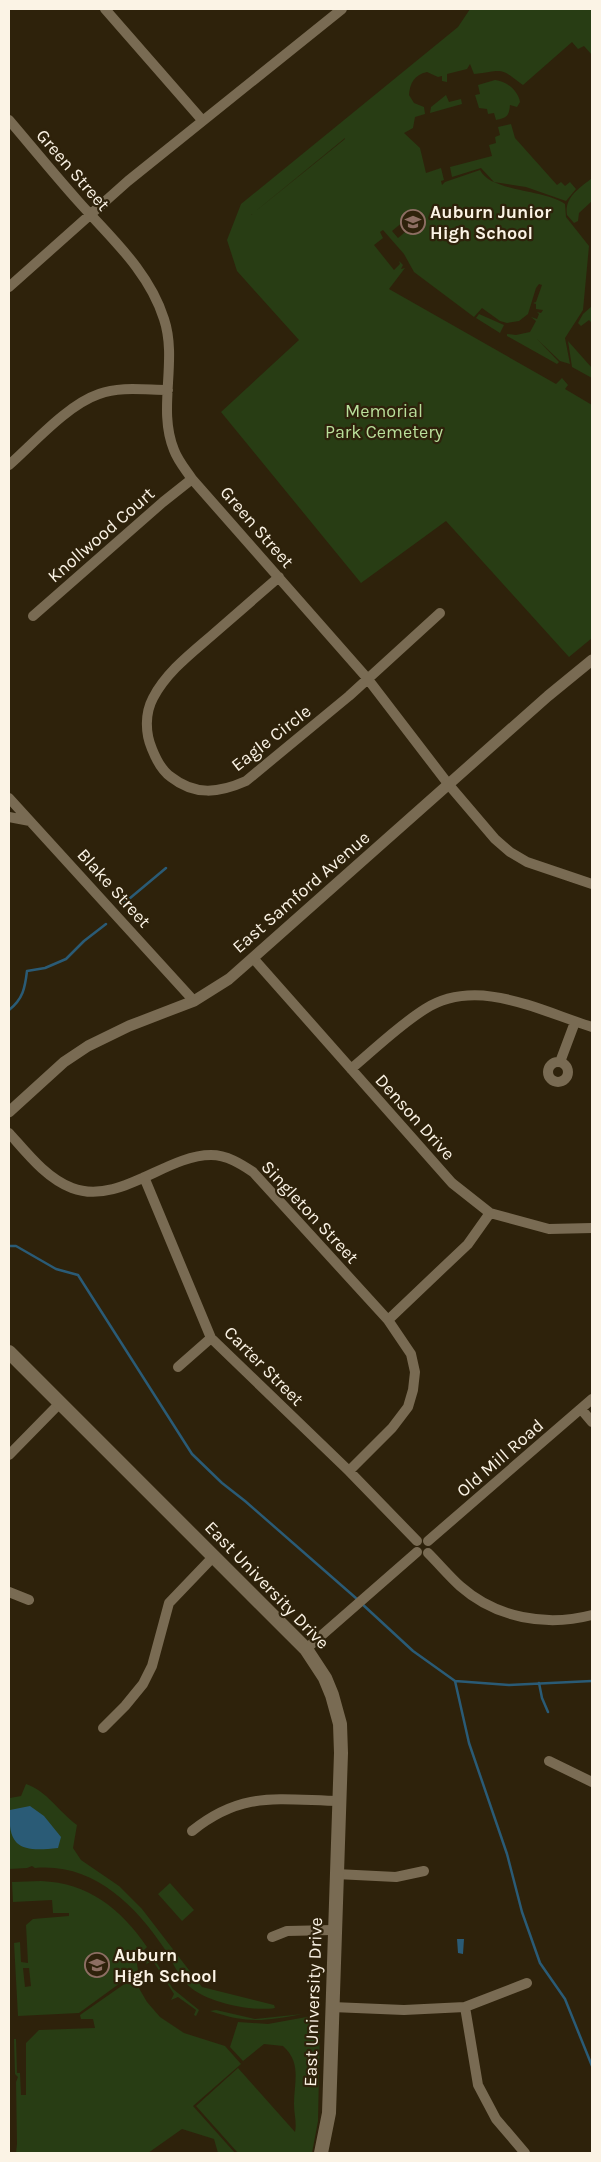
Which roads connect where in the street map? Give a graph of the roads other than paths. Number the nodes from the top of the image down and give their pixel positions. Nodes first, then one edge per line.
1 (106, 9) edge
2 (342, 9) edge
3 (9, 120) edge
4 (202, 120) junction
5 (90, 214) junction
6 (9, 286) edge
7 (168, 390) junction
8 (9, 465) edge
9 (192, 479) junction
10 (279, 577) junction
11 (440, 614) dead end
12 (33, 616) dead end
13 (592, 660) edge
14 (367, 678) junction
15 (449, 785) junction
16 (9, 798) edge
17 (9, 817) edge
18 (30, 821) junction
19 (592, 884) edge
20 (253, 958) junction
21 (194, 1001) junction
22 (575, 1022) junction
23 (592, 1027) edge
24 (560, 1062) dead end
25 (351, 1069) junction
26 (9, 1112) edge
27 (9, 1133) edge
28 (144, 1176) junction
29 (490, 1213) junction
30 (592, 1228) edge
31 (388, 1320) junction
32 (211, 1338) junction
33 (9, 1352) edge
34 (178, 1367) dead end
35 (592, 1399) edge
36 (59, 1404) junction
37 (581, 1409) junction
38 (592, 1422) edge
39 (9, 1455) edge
40 (349, 1471) junction
41 (428, 1541) junction
42 (417, 1546) junction
43 (428, 1552) junction
44 (214, 1556) junction
45 (9, 1592) edge
46 (29, 1600) dead end
47 (592, 1615) edge
48 (306, 1649) junction
49 (103, 1728) dead end
50 (549, 1761) dead end
51 (592, 1782) edge
52 (340, 1801) junction
53 (192, 1831) dead end
54 (424, 1871) dead end
55 (336, 1874) junction
56 (333, 1930) junction
57 (272, 1937) dead end
58 (527, 1983) dead end
59 (332, 2007) junction
60 (465, 2007) junction
61 (321, 2153) edge
62 (526, 2153) edge

1 - 4 street
2 - 4 street
3 - 5 street, Green Street
4 - 5 street
5 - 6 street
5 - 7 street, Green Street
7 - 8 street
7 - 9 street, Green Street
9 - 10 street, Green Street
9 - 12 street, Knollwood Court
10 - 14 street, Green Street
10 - 14 street, Eagle Circle
11 - 14 street, Eagle Circle
13 - 15 street, East Samford Avenue
14 - 15 street, Green Street
15 - 19 street, Green Street
15 - 20 street, East Samford Avenue
16 - 18 street, Blake Street
17 - 18 street
18 - 21 street, Blake Street
20 - 21 street, East Samford Avenue
20 - 25 street, Denson Drive
21 - 26 street, East Samford Avenue
22 - 23 street
22 - 24 street
22 - 25 street
25 - 29 street, Denson Drive
27 - 28 street, Singleton Street
28 - 31 street, Singleton Street
28 - 32 street, Carter Street
29 - 30 street, Denson Drive
29 - 31 street
31 - 40 street, Singleton Street
32 - 34 street
32 - 40 street, Carter Street
33 - 36 main road, East University Drive
35 - 37 street, Old Mill Road
36 - 39 street
36 - 44 main road, East University Drive
37 - 38 street
37 - 41 street, Old Mill Road
40 - 42 street, Carter Street
41 - 42 street
41 - 43 street
42 - 43 street
42 - 48 street
43 - 47 street
44 - 48 main road, East University Drive
44 - 49 street
45 - 46 street
48 - 52 main road, East University Drive
50 - 51 street
52 - 53 street
52 - 55 main road, East University Drive
54 - 55 street
55 - 56 main road, East University Drive
56 - 57 street
56 - 59 main road, East University Drive
58 - 60 street
59 - 60 street
59 - 61 main road, East University Drive
60 - 62 street

